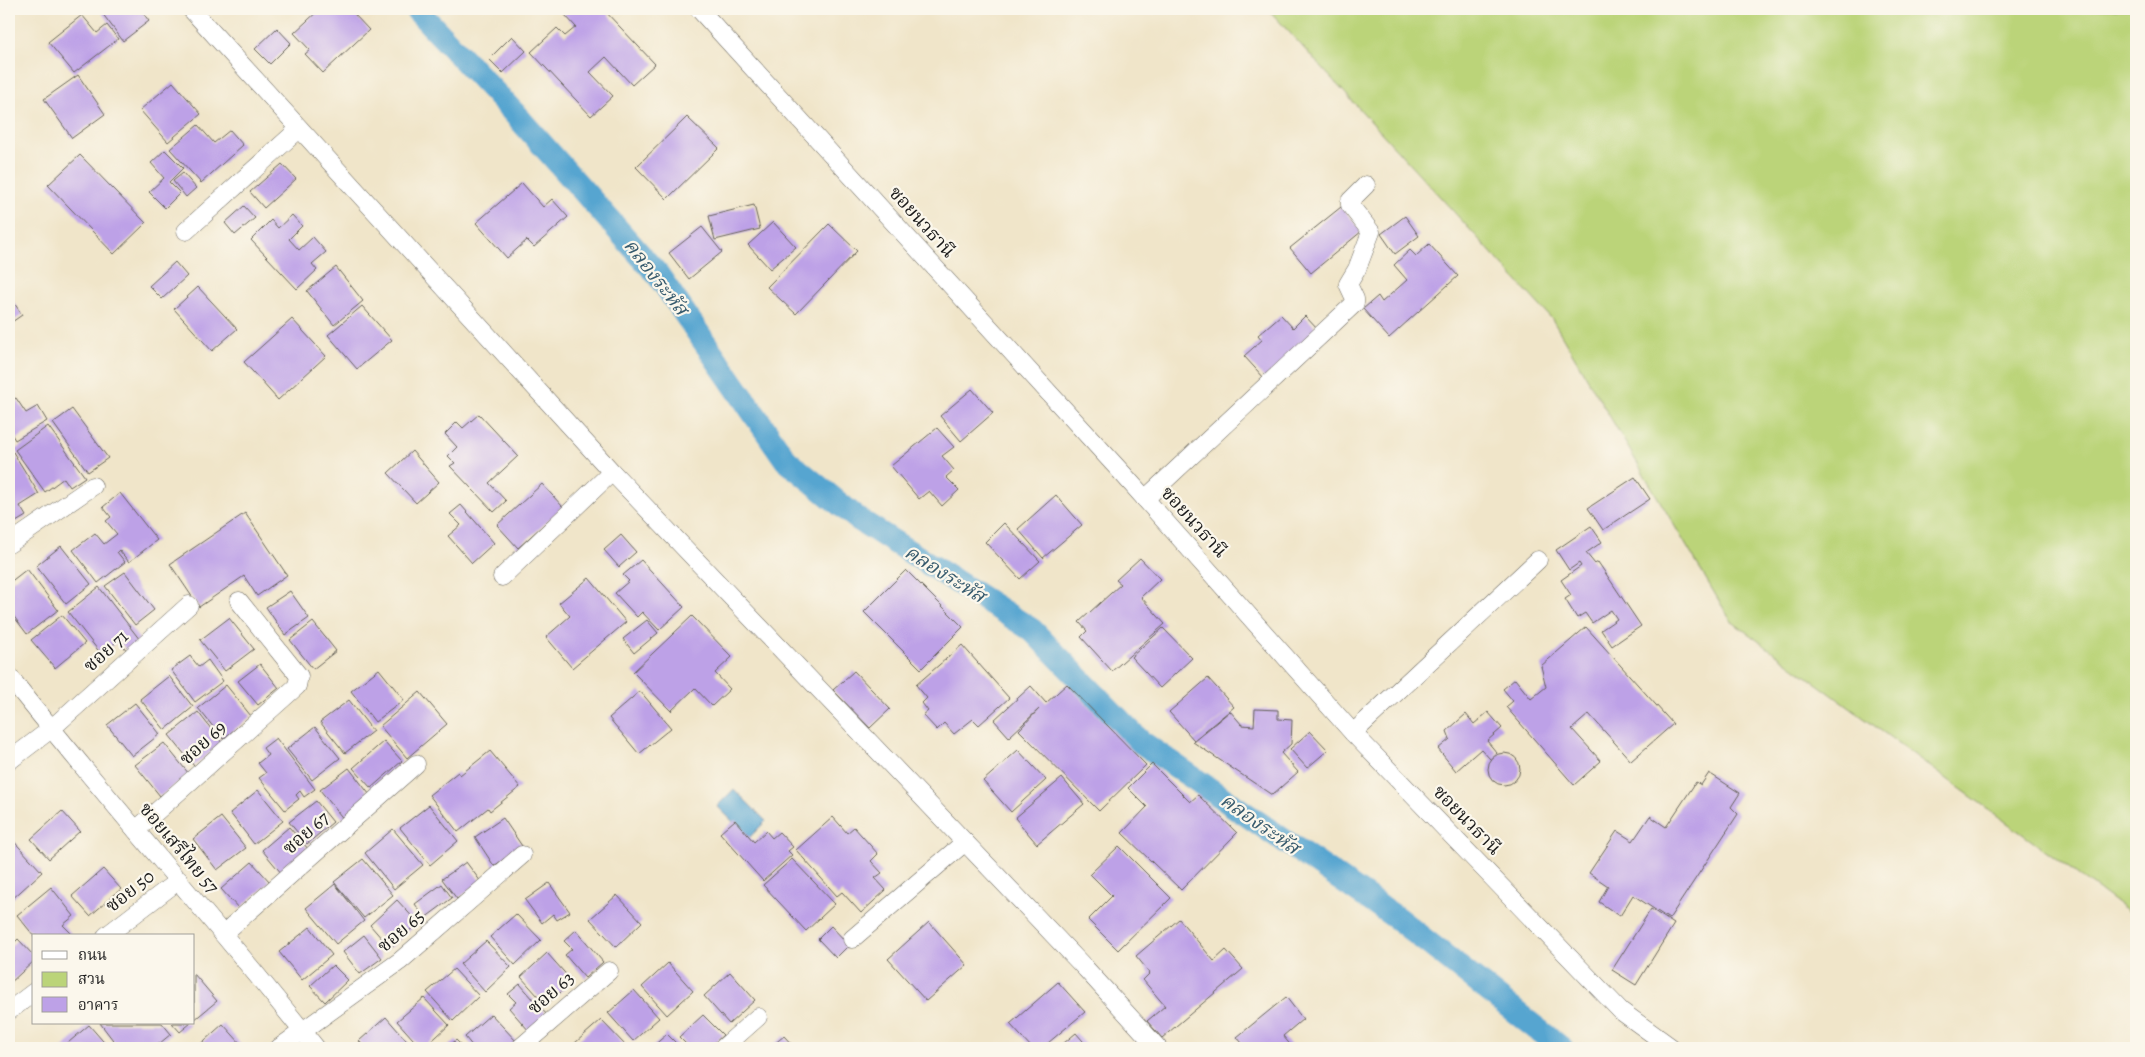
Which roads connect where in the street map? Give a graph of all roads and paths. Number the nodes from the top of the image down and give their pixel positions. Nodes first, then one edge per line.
1 (191, 9) edge
2 (699, 9) edge
3 (299, 130) junction
4 (1366, 185) dead end
5 (186, 231) dead end
6 (612, 472) junction
7 (93, 486) dead end
8 (1145, 499) junction
9 (9, 544) edge
10 (1538, 560) dead end
11 (502, 578) dead end
12 (239, 601) dead end
13 (189, 605) dead end
14 (9, 676) edge
15 (50, 729) junction
16 (1353, 733) junction
17 (9, 761) edge
18 (416, 764) dead end
19 (136, 830) junction
20 (965, 842) junction
21 (522, 856) dead end
22 (179, 880) junction
23 (109, 934) edge
24 (223, 934) junction
25 (852, 938) dead end
26 (609, 971) dead end
27 (32, 994) edge
28 (9, 1011) edge
29 (758, 1017) dead end
30 (302, 1030) junction
31 (279, 1048) edge
32 (316, 1048) edge
33 (520, 1048) edge
34 (723, 1048) edge
35 (1158, 1048) edge
36 (1672, 1048) edge

1 - 3 street
2 - 8 street, ซอยนวธานี
3 - 5 street
3 - 6 street
4 - 8 street
6 - 11 street
6 - 20 street
7 - 9 street
8 - 16 street, ซอยนวธานี
10 - 16 street
12 - 19 street, ซอย 69
13 - 15 street, ซอย 71
14 - 15 street, ซอยเสรีไทย 57
15 - 17 street, ซอย 71
15 - 19 street, ซอยเสรีไทย 57
16 - 36 street, ซอยนวธานี
18 - 24 street, ซอย 67
19 - 22 street, ซอยเสรีไทย 57
20 - 25 street
20 - 35 street
21 - 30 street, ซอย 65
22 - 23 street, ซอย 50
22 - 24 street, ซอยเสรีไทย 57
24 - 30 street, ซอยเสรีไทย 57
26 - 33 street, ซอย 63
27 - 28 street
29 - 34 street
30 - 31 street, ซอย 65
30 - 32 street, ซอยเสรีไทย 57

